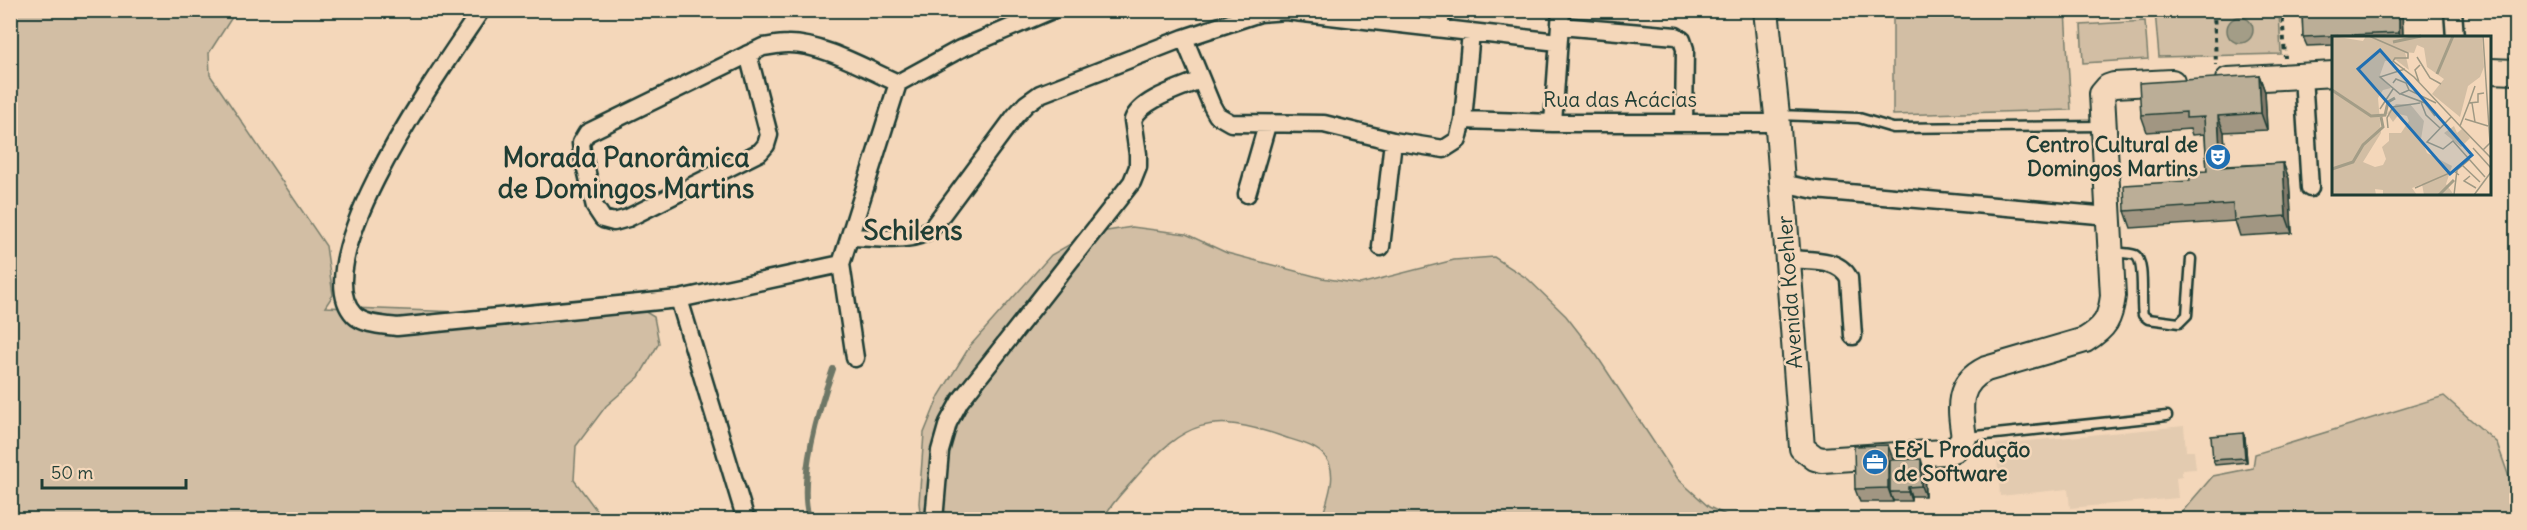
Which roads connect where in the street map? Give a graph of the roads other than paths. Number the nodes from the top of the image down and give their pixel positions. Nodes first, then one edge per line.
1 (481, 10) edge
2 (1052, 10) edge
3 (1440, 10) edge
4 (1766, 10) edge
5 (2453, 10) edge
6 (1560, 26) edge
7 (1440, 28) junction
8 (1472, 32) junction
9 (2455, 36) edge
10 (1184, 38) junction
11 (748, 54) junction
12 (2491, 71) edge
13 (2517, 72) edge
14 (2332, 74) edge
15 (2294, 76) junction
16 (1200, 80) junction
17 (898, 83) junction
18 (1777, 119) junction
19 (1463, 120) junction
20 (1553, 123) junction
21 (1684, 123) junction
22 (1267, 125) junction
23 (2103, 126) junction
24 (1393, 141) junction
25 (1782, 183) junction
26 (2310, 188) dead end
27 (1246, 194) dead end
28 (2109, 216) junction
29 (850, 237) junction
30 (1381, 247) dead end
31 (2111, 252) junction
32 (1788, 259) junction
33 (2191, 259) dead end
34 (841, 264) junction
35 (679, 299) junction
36 (1853, 336) dead end
37 (855, 358) dead end
38 (2167, 416) dead end
39 (1964, 438) junction
40 (747, 519) edge
41 (934, 519) edge

1 - 35 street
2 - 17 street
3 - 7 street
4 - 18 street, Avenida Koehler
5 - 9 street
6 - 8 street
6 - 20 street
6 - 21 street
7 - 8 street
7 - 10 street
8 - 19 street
10 - 16 street
10 - 29 street
11 - 11 street
11 - 17 street
12 - 13 street
14 - 15 street
15 - 23 street
15 - 26 street
16 - 22 street
16 - 41 street
17 - 29 street
18 - 21 street, Rua das Acácias
18 - 23 lane
18 - 25 street, Avenida Koehler
19 - 20 street, Rua das Acácias
19 - 24 street
20 - 21 street, Rua das Acácias
22 - 24 street
22 - 27 street
23 - 28 street
24 - 30 street
25 - 28 street
25 - 32 street, Avenida Koehler
28 - 31 street
29 - 34 street
31 - 33 lane
31 - 39 street
32 - 36 street
32 - 39 street, Avenida Koehler
34 - 35 street
34 - 37 street
35 - 40 street
38 - 39 lane

